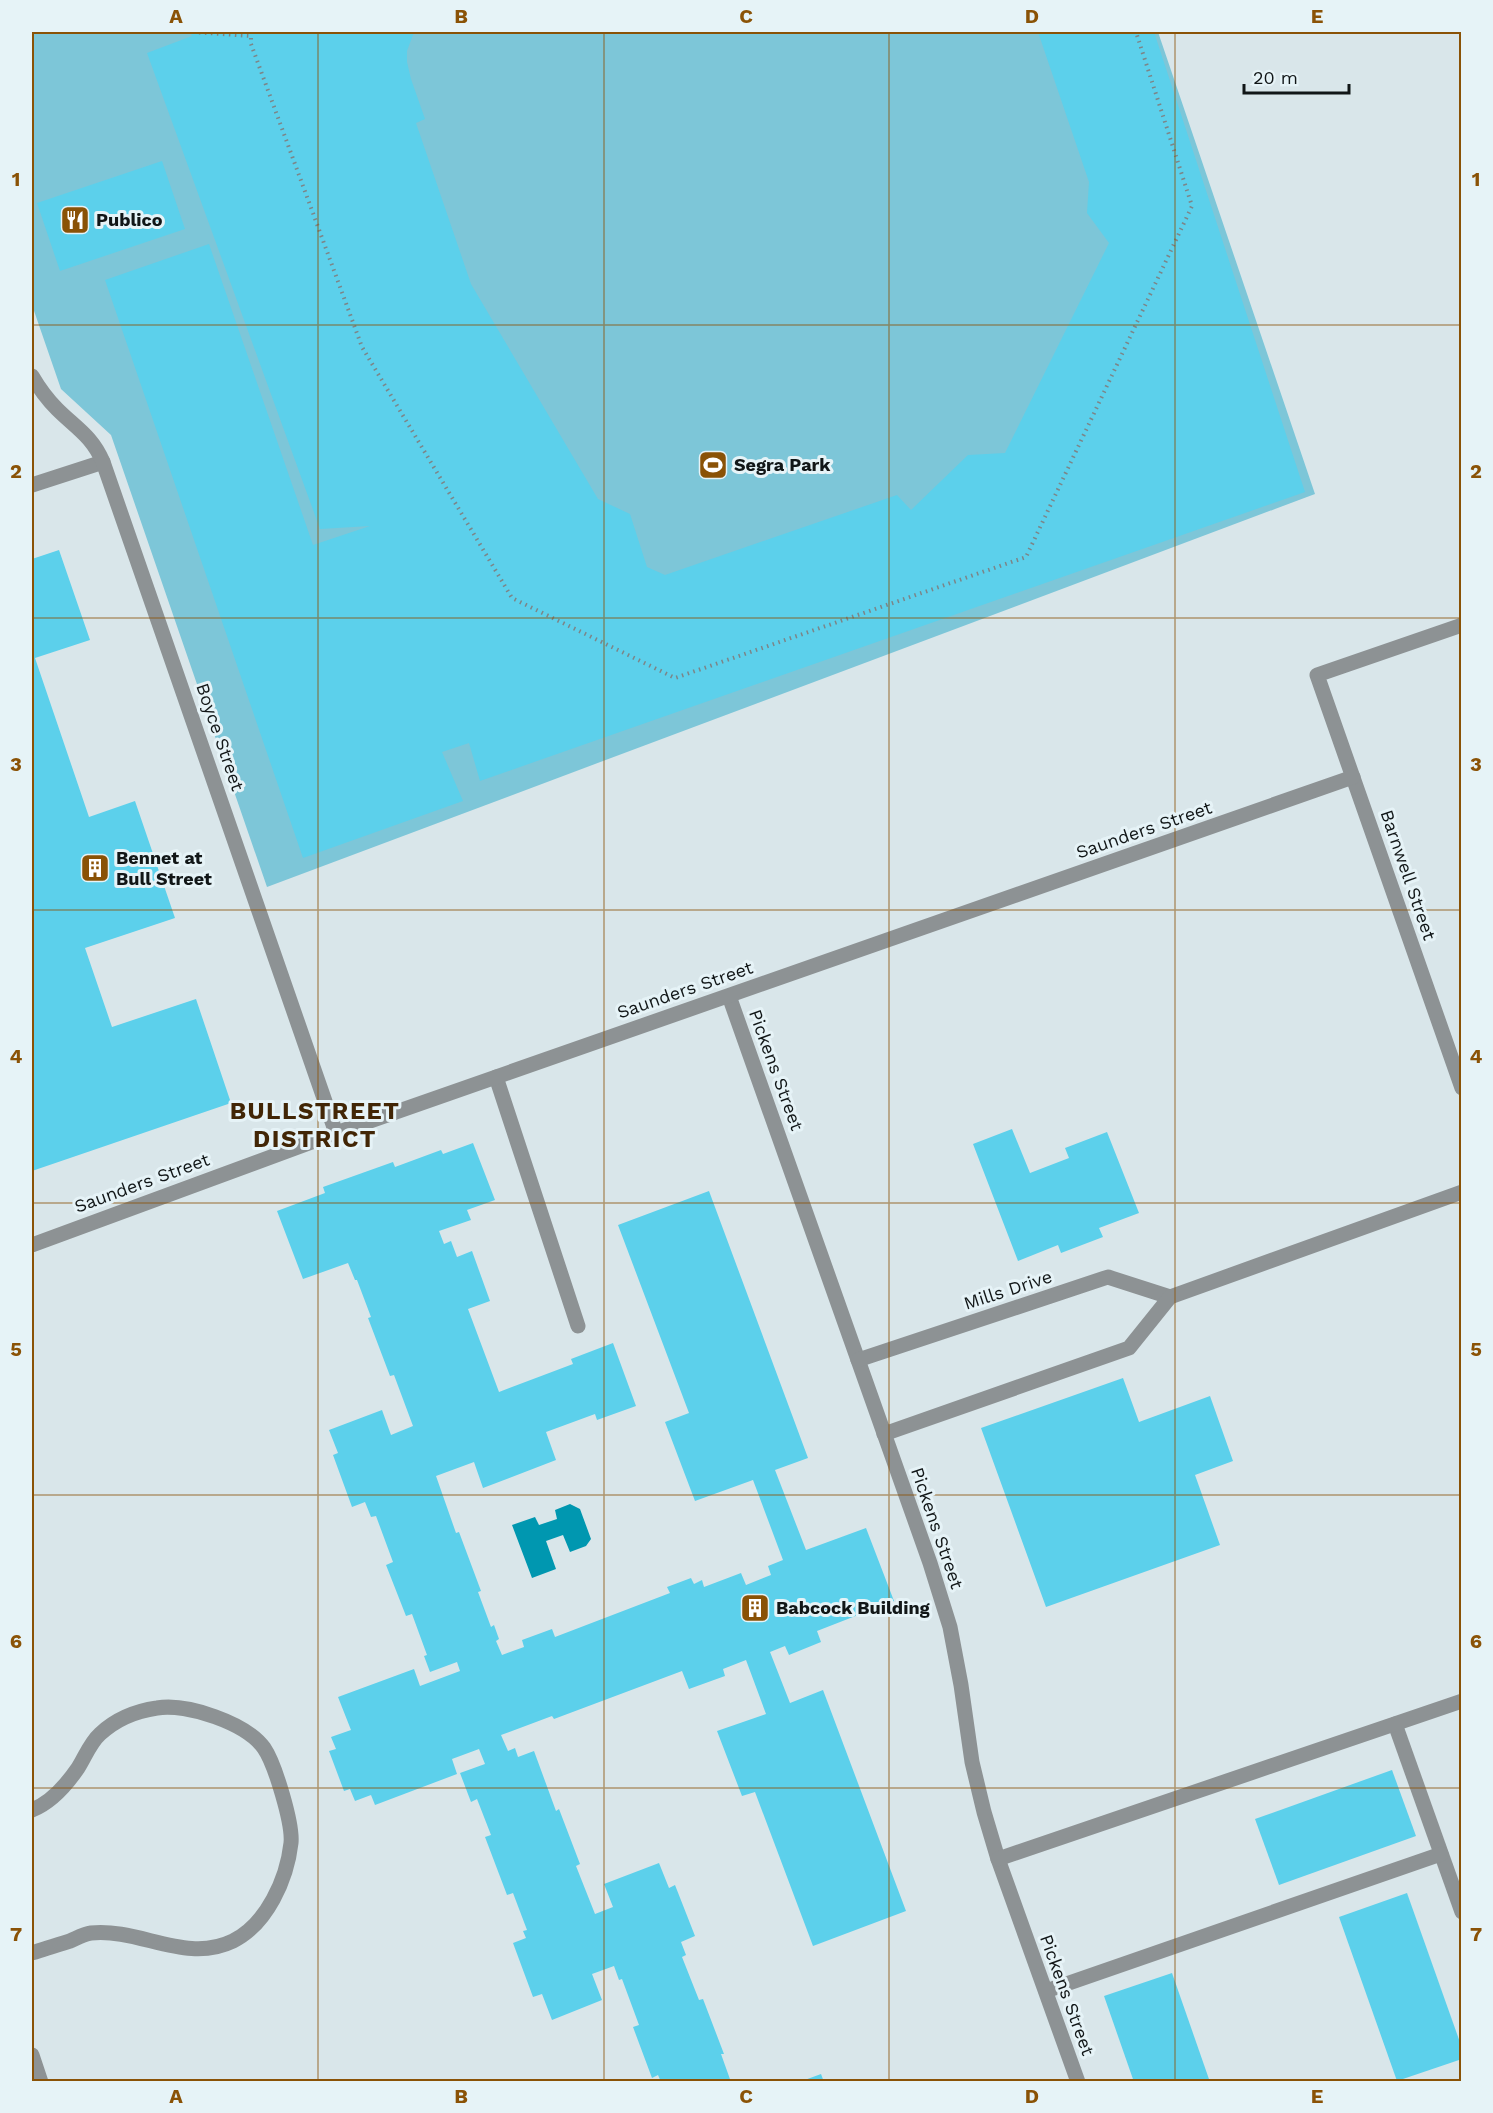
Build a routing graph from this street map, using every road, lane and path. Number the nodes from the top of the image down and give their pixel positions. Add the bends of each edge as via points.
1 (193, 32) edge
2 (1136, 32) edge
3 (251, 34) edge
4 (32, 376) edge
5 (103, 462) junction
6 (32, 485) edge
7 (1461, 625) edge
8 (1353, 777) junction
9 (729, 996) junction
10 (496, 1077) junction
11 (1461, 1088) edge
12 (336, 1133) junction
13 (1461, 1192) edge
14 (32, 1245) edge
15 (1170, 1298) junction
16 (578, 1326) dead end
17 (858, 1360) junction
18 (884, 1434) junction
19 (1461, 1701) edge
20 (1395, 1724) junction
21 (32, 1810) edge
22 (1441, 1854) junction
23 (998, 1859) junction
24 (1461, 1912) edge
25 (32, 1953) edge
26 (1046, 1992) junction
27 (32, 2055) edge
28 (41, 2082) edge
29 (1078, 2082) edge

1 - 3 path
2 - 3 path via 1192,206 1026,556 675,678 512,598 362,348 251,44
4 - 5 street, Boyce Street via 49,401 90,438
5 - 6 street
5 - 12 street, Boyce Street
7 - 8 street, Barnwell Street via 1317,675
8 - 9 street, Saunders Street
8 - 11 street, Barnwell Street
9 - 10 street, Saunders Street
9 - 17 street, Pickens Street
10 - 12 street, Saunders Street
10 - 16 street
12 - 14 street, Saunders Street
13 - 15 street
15 - 17 street, Mills Drive via 1108,1277
15 - 18 street via 1129,1348
17 - 18 street, Pickens Street
18 - 23 street, Pickens Street via 950,1627 972,1762
19 - 20 street
20 - 22 street
20 - 23 street
21 - 25 street via 57,1793 99,1734 128,1715 159,1707 181,1709 206,1714 255,1738 278,1779 292,1840 276,1894 254,1926 233,1941 200,1950 90,1933
22 - 24 street
22 - 26 street
23 - 26 street, Pickens Street
26 - 29 street, Pickens Street
27 - 28 street

